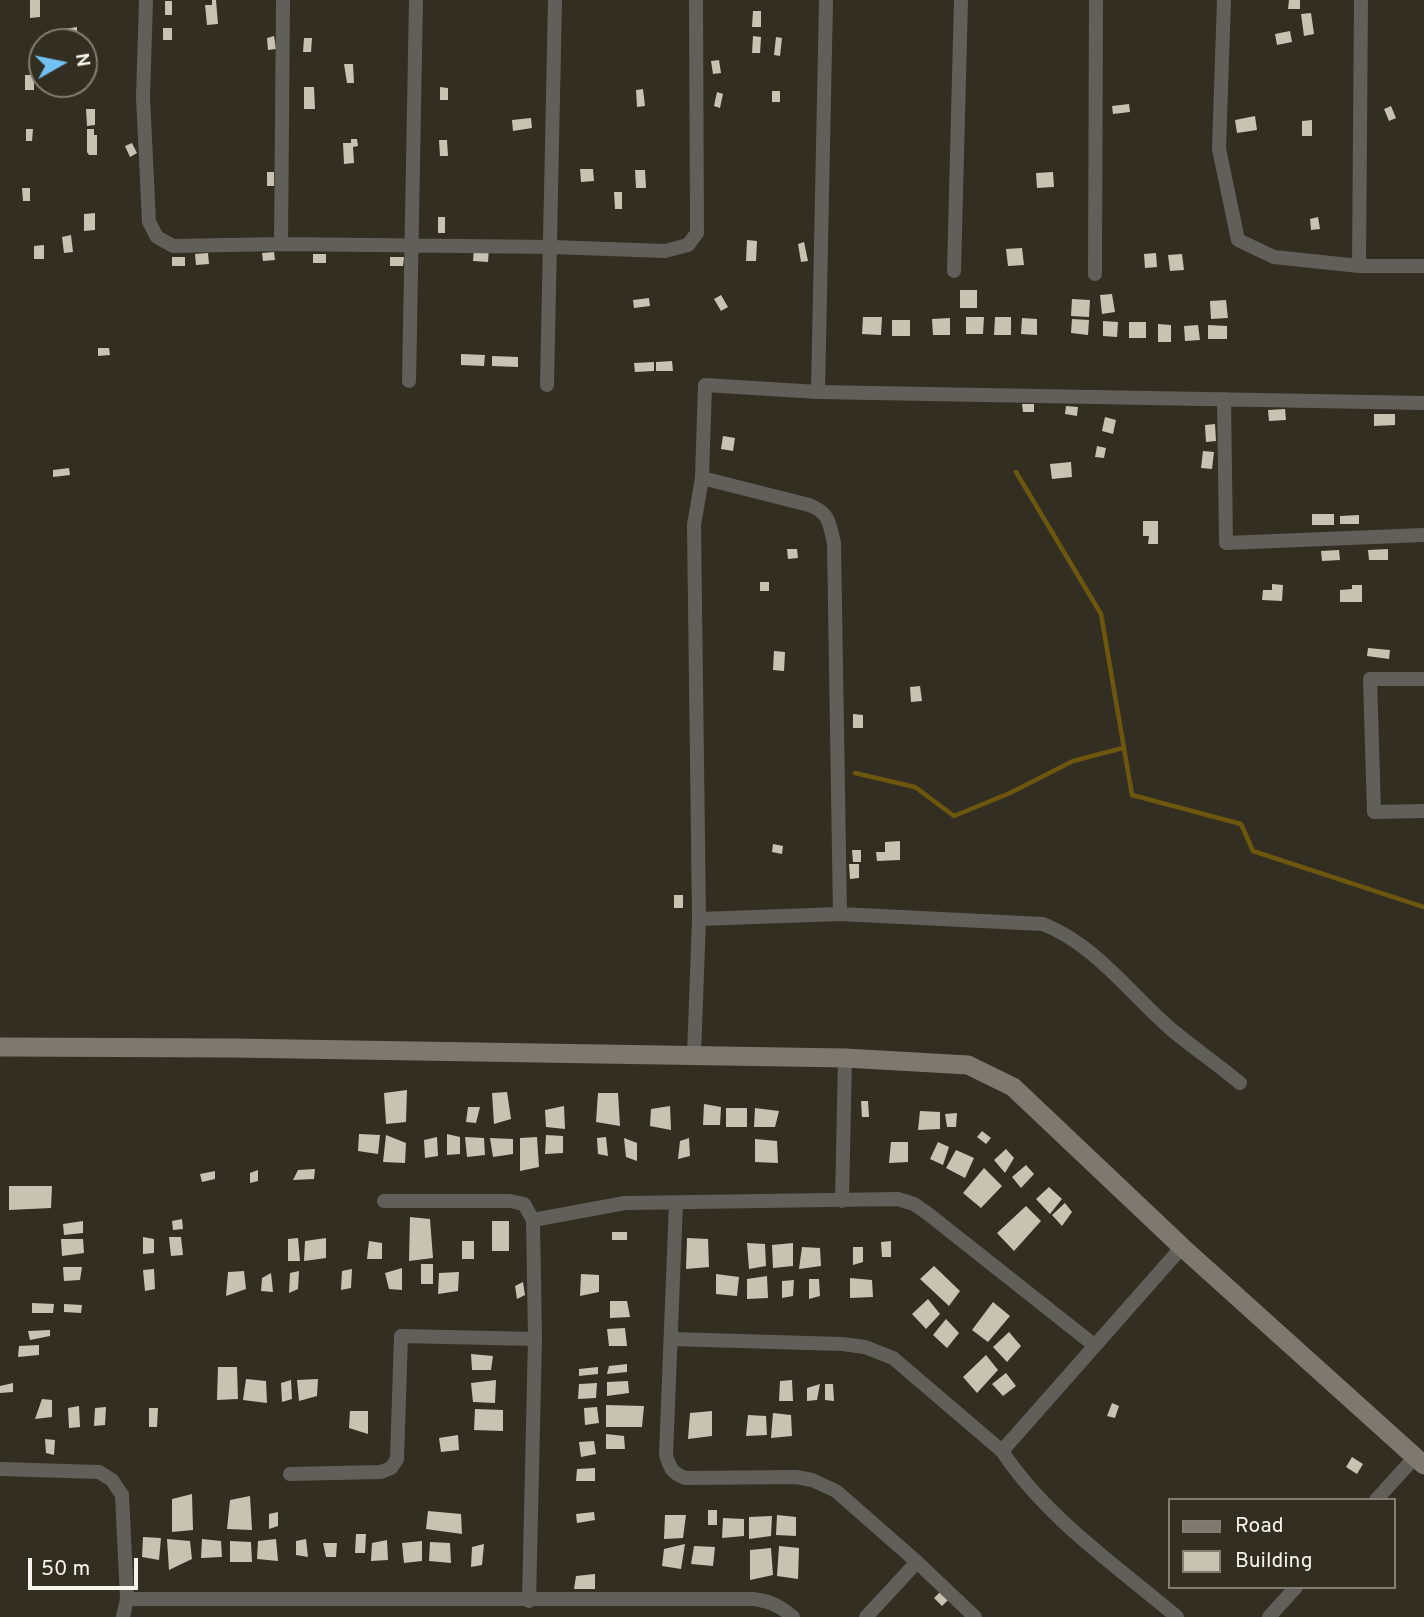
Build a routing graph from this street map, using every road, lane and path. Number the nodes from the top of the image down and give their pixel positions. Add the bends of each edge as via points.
1 (146, 0) edge
2 (283, 0) edge
3 (416, 0) edge
4 (555, 0) edge
5 (696, 0) edge
6 (826, 0) edge
7 (961, 0) edge
8 (1096, 0) edge
9 (1224, 0) edge
10 (1361, 0) edge
11 (281, 244) junction
12 (412, 246) junction
13 (552, 247) junction
14 (1359, 266) junction
15 (1424, 266) edge
16 (954, 271) dead end
17 (1095, 274) dead end
18 (409, 382) dead end
19 (547, 385) dead end
20 (817, 392) junction
21 (1224, 399) junction
22 (1424, 403) edge
23 (702, 478) junction
24 (1424, 535) edge
25 (1424, 679) edge
26 (1424, 811) edge
27 (840, 914) junction
28 (699, 919) junction
29 (0, 1047) edge
30 (694, 1055) junction
31 (845, 1058) junction
32 (1240, 1083) dead end
33 (384, 1201) dead end
34 (842, 1201) junction
35 (676, 1203) junction
36 (533, 1220) junction
37 (1182, 1247) junction
38 (535, 1339) junction
39 (672, 1339) junction
40 (1094, 1345) junction
41 (1002, 1451) junction
42 (1420, 1461) edge
43 (0, 1469) edge
44 (290, 1475) dead end
45 (1378, 1498) edge
46 (917, 1562) junction
47 (1294, 1589) edge
48 (127, 1599) junction
49 (529, 1601) junction
50 (123, 1617) edge
51 (793, 1617) edge
52 (866, 1617) edge
53 (975, 1617) edge
54 (1177, 1617) edge
55 (1269, 1617) edge

1 - 11 street via 143,97 149,222 157,237 173,246
2 - 11 street
3 - 12 street
4 - 13 street
5 - 13 street via 694,240 665,251
6 - 20 street
7 - 16 street
8 - 17 street
9 - 14 street via 1219,149 1238,240 1274,257
10 - 14 street
11 - 12 street
12 - 13 street
12 - 18 street
13 - 19 street
14 - 15 street
20 - 21 street
20 - 23 street via 705,385
21 - 22 street
21 - 24 street via 1226,543
23 - 27 street via 809,505 828,519 834,543
23 - 28 street via 694,525
25 - 26 street via 1370,679 1374,812
27 - 28 street
27 - 32 street via 1023,921 1063,932 1108,967 1171,1029
28 - 30 street
29 - 30 street
30 - 31 street
31 - 34 street
31 - 37 street via 968,1065 1013,1087
33 - 36 street via 510,1201 524,1204
34 - 35 street
34 - 40 street via 898,1199 915,1205
35 - 36 street via 625,1203
35 - 39 street
36 - 38 street
37 - 40 street
37 - 42 street
38 - 44 street via 401,1336 397,1460 391,1468
38 - 49 street
39 - 41 street via 865,1348 892,1358
39 - 46 street via 666,1455 675,1474 685,1478 812,1480 836,1491
40 - 41 street
41 - 54 street via 1017,1475 1050,1510
42 - 45 street
43 - 48 street via 99,1472 112,1480 122,1495
46 - 52 street
46 - 53 street
47 - 55 street
48 - 49 street
48 - 50 street
49 - 51 street via 753,1599 780,1606

